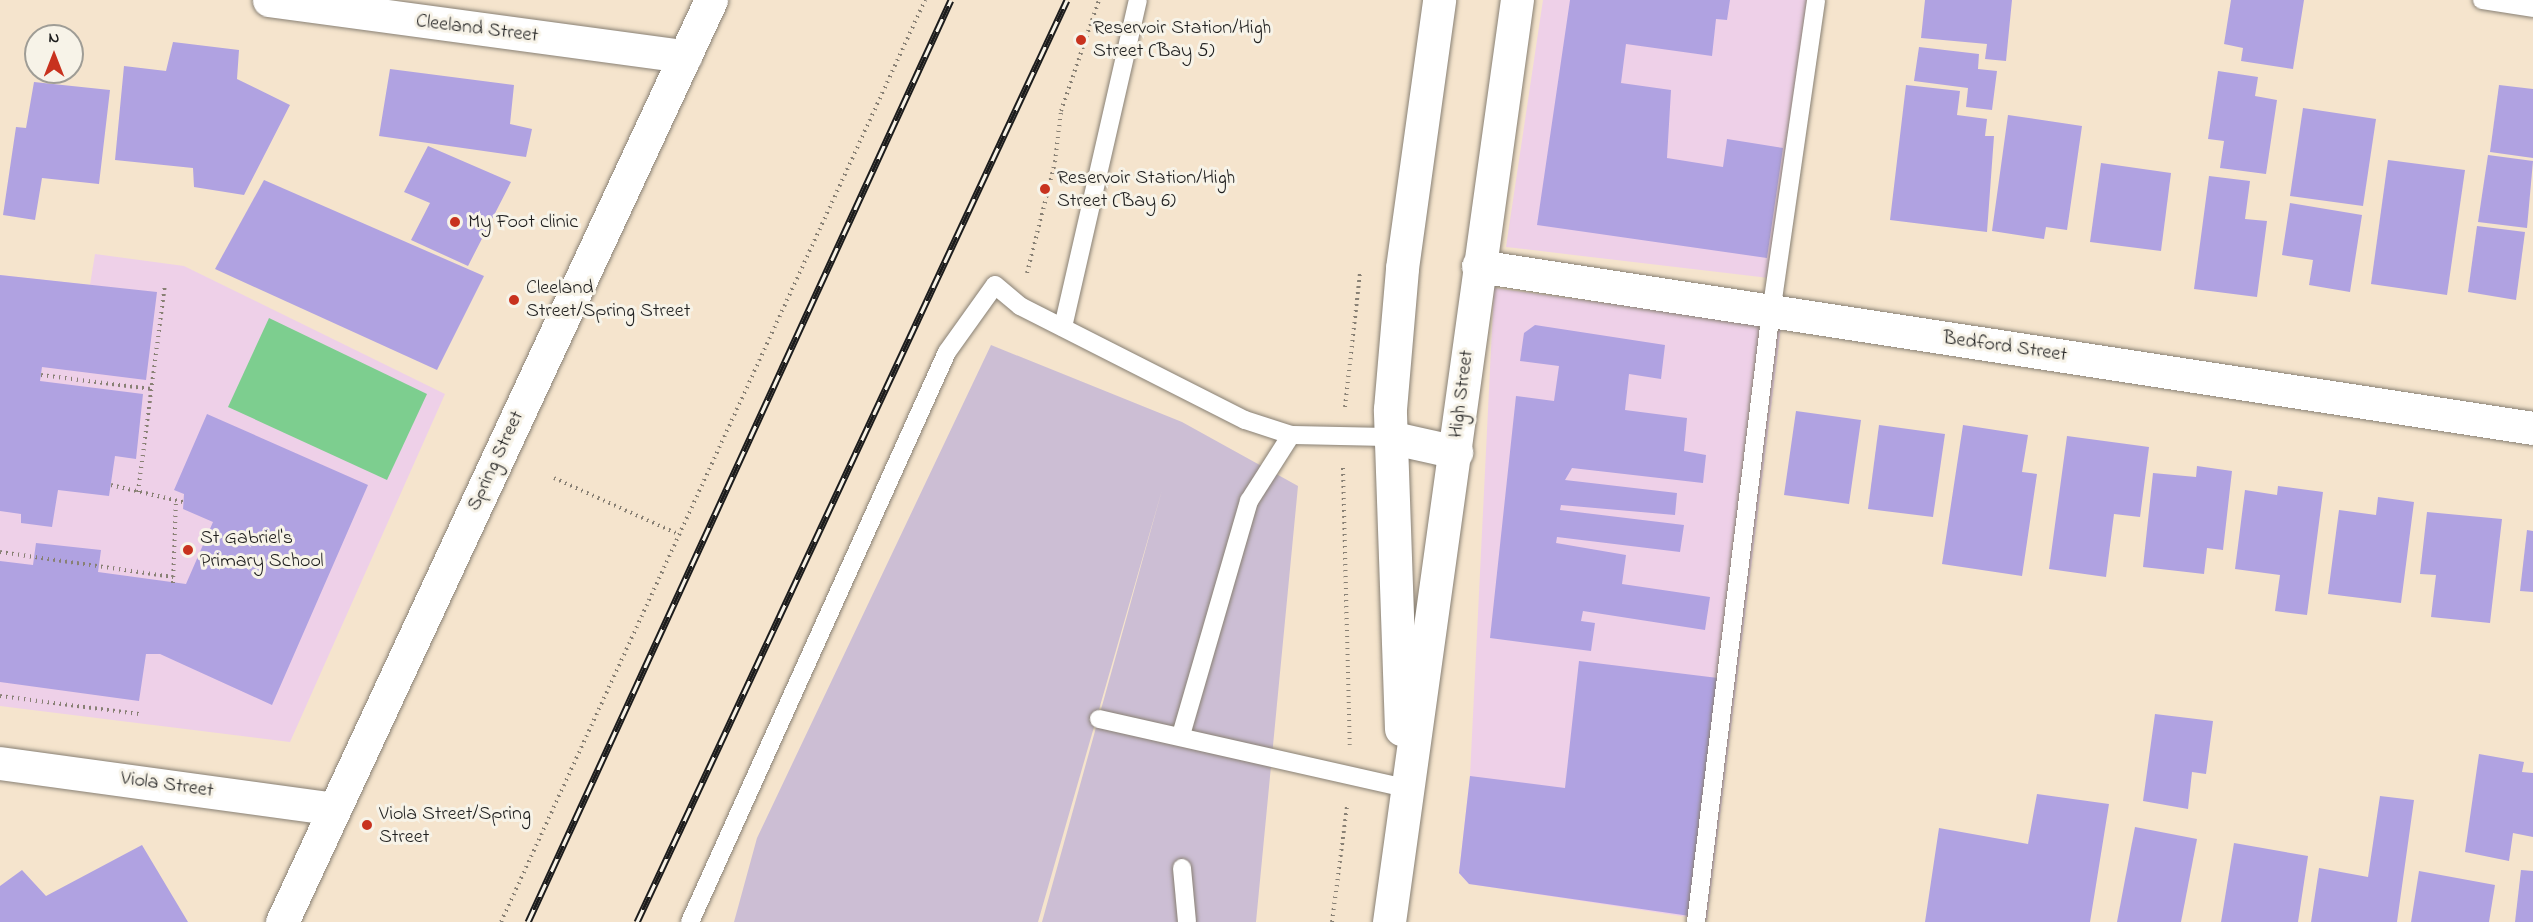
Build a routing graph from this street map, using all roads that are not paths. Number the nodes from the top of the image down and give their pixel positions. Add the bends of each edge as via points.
1 (269, 0) edge
2 (711, 0) edge
3 (1138, 0) edge
4 (1439, 0) edge
5 (1517, 0) edge
6 (1816, 0) edge
7 (2482, 0) edge
8 (2533, 8) edge
9 (685, 57) junction
10 (1478, 266) junction
11 (1771, 312) junction
12 (1063, 327) junction
13 (2533, 429) edge
14 (1291, 435) junction
15 (1389, 437) junction
16 (1456, 452) junction
17 (1099, 718) dead end
18 (1181, 735) junction
19 (0, 763) edge
20 (1404, 788) junction
21 (334, 809) junction
22 (1182, 868) dead end
23 (1394, 921) edge
24 (282, 922) edge
25 (690, 922) edge
26 (1187, 922) edge
27 (1696, 922) edge

1 - 9 main road, Cleeland Street
2 - 9 main road, Spring Street
3 - 12 lane
4 - 15 main road, High Street via 1402,268
5 - 10 main road, High Street
6 - 11 lane
7 - 8 lane
9 - 21 main road, Spring Street
10 - 11 main road, Bedford Street
10 - 16 main road, High Street
11 - 13 main road, Bedford Street
11 - 27 lane
12 - 14 lane via 1245,420
12 - 25 lane via 1020,306 995,285 947,352
14 - 15 lane
14 - 18 lane via 1245,512
15 - 16 main road
15 - 20 main road, High Street
16 - 20 main road, High Street via 1440,579
17 - 18 lane
18 - 20 lane
19 - 21 main road, Viola Street
20 - 23 main road, High Street
21 - 24 main road, Spring Street
22 - 26 lane

